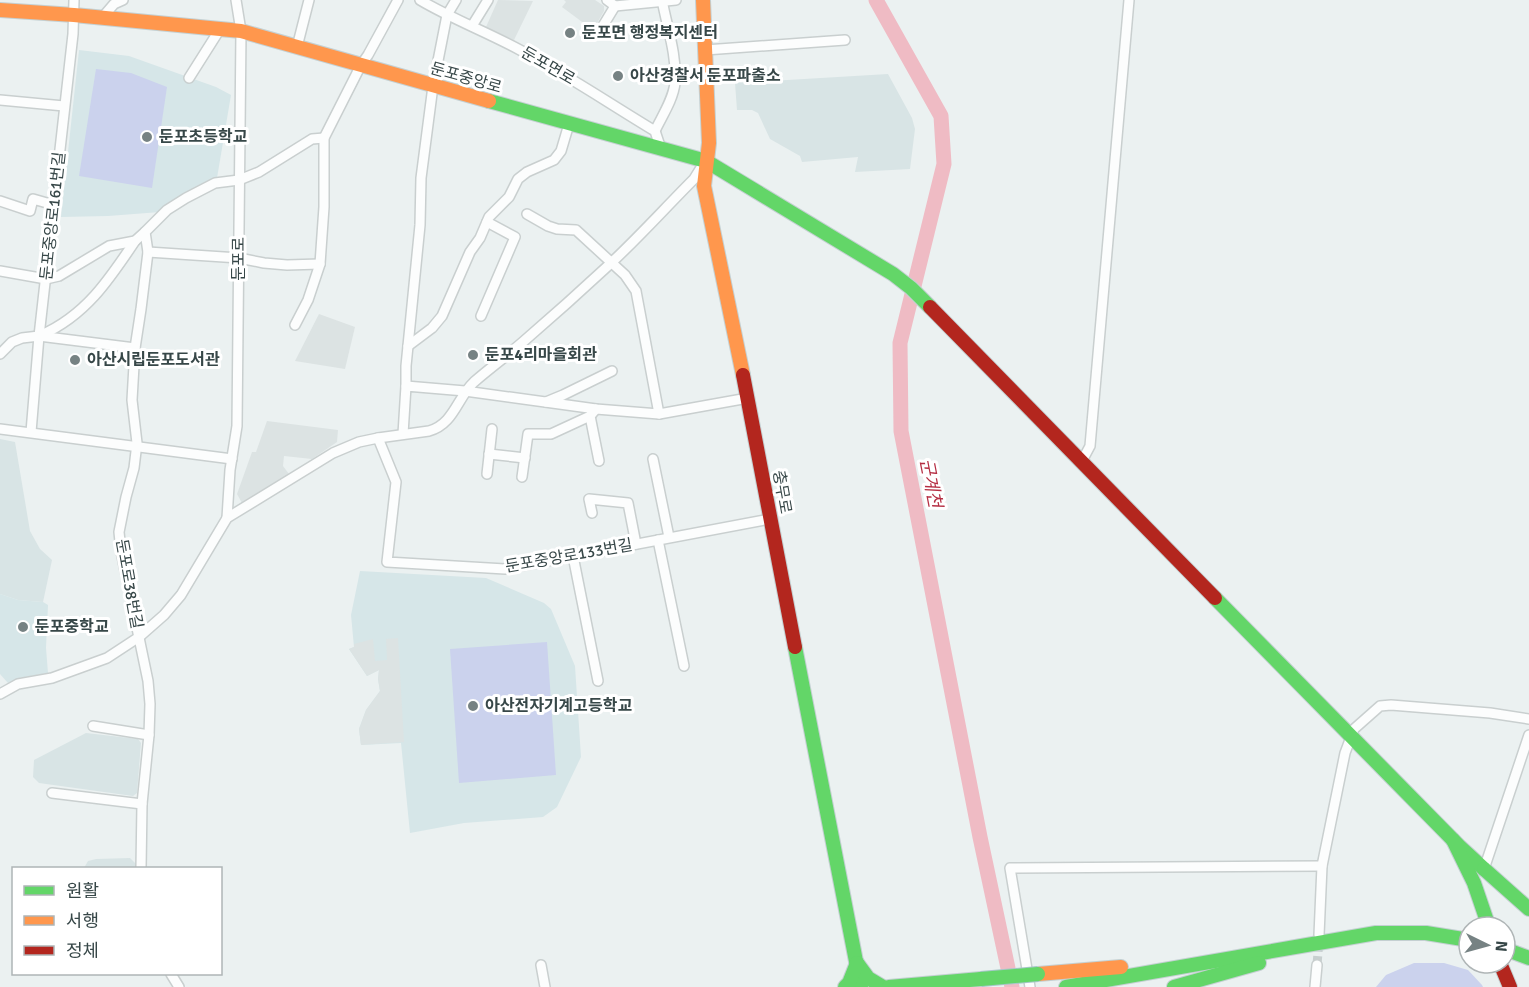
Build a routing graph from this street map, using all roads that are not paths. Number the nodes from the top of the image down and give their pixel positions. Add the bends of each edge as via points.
1 (74, 0) edge
2 (123, 0) edge
3 (236, 0) edge
4 (309, 0) edge
5 (398, 0) edge
6 (420, 0) edge
7 (456, 0) edge
8 (488, 0) edge
9 (676, 0) edge
10 (703, 0) edge
11 (1129, 0) edge
12 (662, 1) edge
13 (611, 3) edge
14 (0, 10) edge
15 (74, 15) junction
16 (447, 15) junction
17 (102, 18) junction
18 (472, 26) junction
19 (220, 29) junction
20 (241, 31) junction
21 (598, 34) dead end
22 (845, 40) dead end
23 (297, 47) junction
24 (705, 50) junction
25 (361, 65) junction
26 (189, 78) dead end
27 (433, 86) junction
28 (0, 100) edge
29 (64, 106) junction
30 (569, 124) junction
31 (656, 131) junction
32 (324, 138) junction
33 (662, 149) junction
34 (706, 161) junction
35 (239, 180) junction
36 (0, 201) edge
37 (54, 205) junction
38 (527, 214) dead end
39 (487, 222) junction
40 (145, 232) junction
41 (135, 241) junction
42 (148, 252) junction
43 (238, 258) junction
44 (611, 263) junction
45 (320, 264) junction
46 (0, 271) edge
47 (46, 279) junction
48 (481, 316) dead end
49 (295, 325) dead end
50 (39, 336) junction
51 (408, 346) junction
52 (135, 348) junction
53 (0, 354) edge
54 (612, 371) dead end
55 (406, 386) junction
56 (465, 391) junction
57 (748, 399) junction
58 (545, 402) junction
59 (593, 412) junction
60 (659, 414) junction
61 (0, 429) edge
62 (492, 429) dead end
63 (31, 432) junction
64 (402, 434) junction
65 (378, 438) junction
66 (136, 446) junction
67 (489, 454) junction
68 (525, 458) junction
69 (232, 459) junction
70 (653, 459) dead end
71 (599, 460) dead end
72 (1082, 461) junction
73 (487, 474) dead end
74 (522, 477) dead end
75 (592, 513) dead end
76 (227, 518) junction
77 (770, 519) junction
78 (669, 537) junction
79 (658, 540) junction
80 (636, 544) junction
81 (573, 556) junction
82 (139, 637) junction
83 (684, 666) dead end
84 (598, 681) dead end
85 (0, 694) edge
86 (1529, 719) edge
87 (93, 726) dead end
88 (149, 735) junction
89 (1529, 735) edge
90 (1351, 737) junction
91 (52, 793) dead end
92 (142, 804) junction
93 (1453, 840) junction
94 (1322, 866) junction
95 (141, 867) edge
96 (1484, 868) junction
97 (1501, 883) junction
98 (1476, 890) junction
99 (1529, 909) edge
100 (1485, 915) edge
101 (1319, 935) tunnel mouth
102 (1457, 937) edge
103 (1457, 950) edge
104 (1240, 956) junction
105 (857, 963) junction
106 (1261, 963) junction
107 (541, 965) dead end
108 (1317, 965) tunnel mouth
109 (545, 987) edge
110 (845, 987) edge
111 (861, 987) edge
112 (884, 987) edge
113 (889, 987) edge
114 (1030, 987) edge
115 (1066, 987) edge
116 (1123, 987) edge
117 (1174, 987) edge
118 (1315, 987) edge

1 - 15 street, 둔포중앙로161번길
2 - 17 street
3 - 20 street, 둔포로
4 - 23 street
5 - 25 street
6 - 16 street, 둔포면로
7 - 16 street
8 - 18 street
9 - 12 street
10 - 24 main road, 충무로
11 - 72 street via 1090,446
12 - 13 street
12 - 31 street via 675,84
13 - 21 street
14 - 15 main road, 둔포중앙로
15 - 17 main road, 둔포중앙로
15 - 29 street, 둔포중앙로161번길
16 - 18 street, 둔포면로
16 - 27 street
17 - 19 main road, 둔포중앙로
18 - 31 street, 둔포면로 via 538,60
19 - 20 main road, 둔포중앙로
19 - 26 street
20 - 23 main road, 둔포중앙로
20 - 35 street, 둔포로
22 - 24 street
23 - 25 main road, 둔포중앙로
24 - 34 main road, 충무로 via 709,143
25 - 27 main road, 둔포중앙로
25 - 32 street
27 - 30 main road, 둔포중앙로
27 - 51 street via 421,178
28 - 29 street
29 - 37 street, 둔포중앙로161번길
30 - 33 main road, 둔포중앙로
30 - 39 street via 554,160 518,179 509,197
31 - 33 street
32 - 35 street via 312,139
32 - 45 street
33 - 34 main road, 둔포중앙로
34 - 44 street, 둔포로 via 694,179
34 - 57 main road, 충무로 via 704,186
34 - 72 main road, 둔포중앙로 via 893,274 928,304
35 - 40 street via 215,183 186,198
35 - 43 street, 둔포로
36 - 37 street via 30,211 33,199
37 - 47 street, 둔포중앙로161번길
38 - 44 street via 557,229 576,230
39 - 48 street via 514,237
39 - 51 street via 442,316
40 - 41 street
40 - 42 street, 둔포로38번길
41 - 47 street via 109,246
41 - 50 street via 109,280 76,315
42 - 43 street
42 - 52 street, 둔포로38번길
43 - 45 street via 287,265
43 - 69 street, 둔포로 via 237,426
44 - 56 street, 둔포로
44 - 60 street via 636,291
45 - 49 street
46 - 47 street
47 - 50 street, 둔포중앙로161번길
50 - 52 street
50 - 53 street via 12,342
50 - 63 street, 둔포중앙로161번길
51 - 55 street
52 - 66 street, 둔포로38번길 via 132,400
54 - 58 street
55 - 56 street
55 - 64 street
56 - 58 street
56 - 64 street, 둔포로 via 453,414 437,429
57 - 60 street
57 - 77 main road, 충무로
58 - 59 street
59 - 60 street
59 - 68 street via 551,434 528,434
59 - 71 street
61 - 63 street
62 - 67 street
63 - 66 street
64 - 65 street, 둔포로
65 - 76 street, 둔포로 via 333,453
65 - 81 street, 둔포중앙로133번길 via 397,489 387,562 506,568
66 - 69 street
66 - 82 street, 둔포로38번길 via 135,468 119,532
67 - 68 street
67 - 73 street
68 - 74 street
69 - 76 street, 둔포로
70 - 78 street
72 - 90 main road, 둔포중앙로
75 - 80 street via 589,499 627,503
76 - 82 street, 둔포로 via 181,595
77 - 78 street, 둔포중앙로133번길
77 - 105 main road, 충무로
78 - 79 street, 둔포중앙로133번길
79 - 80 street, 둔포중앙로133번길
79 - 83 street
80 - 81 street, 둔포중앙로133번길
81 - 84 street
82 - 85 street, 둔포로 via 99,661 52,678 18,684
82 - 88 street, 둔포로38번길 via 148,681
86 - 90 street via 1380,706 1354,729
87 - 88 street
88 - 92 street, 둔포로38번길
89 - 96 street
90 - 93 main road, 둔포중앙로
90 - 94 street
91 - 92 street
92 - 95 street, 둔포로38번길
93 - 96 main road, 둔포중앙로
93 - 98 main road
94 - 101 street
94 - 114 street via 1010,868
96 - 97 main road, 둔포중앙로
97 - 98 main road via 1490,880
97 - 99 main road, 둔포중앙로
98 - 100 main road
102 - 104 main road via 1376,933
103 - 106 main road via 1414,944 1361,945
104 - 113 main road, bridge
104 - 115 main road
105 - 110 main road
105 - 111 main road, 충무로
105 - 112 main road via 874,984
106 - 116 main road
106 - 117 main road
107 - 109 street
108 - 118 street

